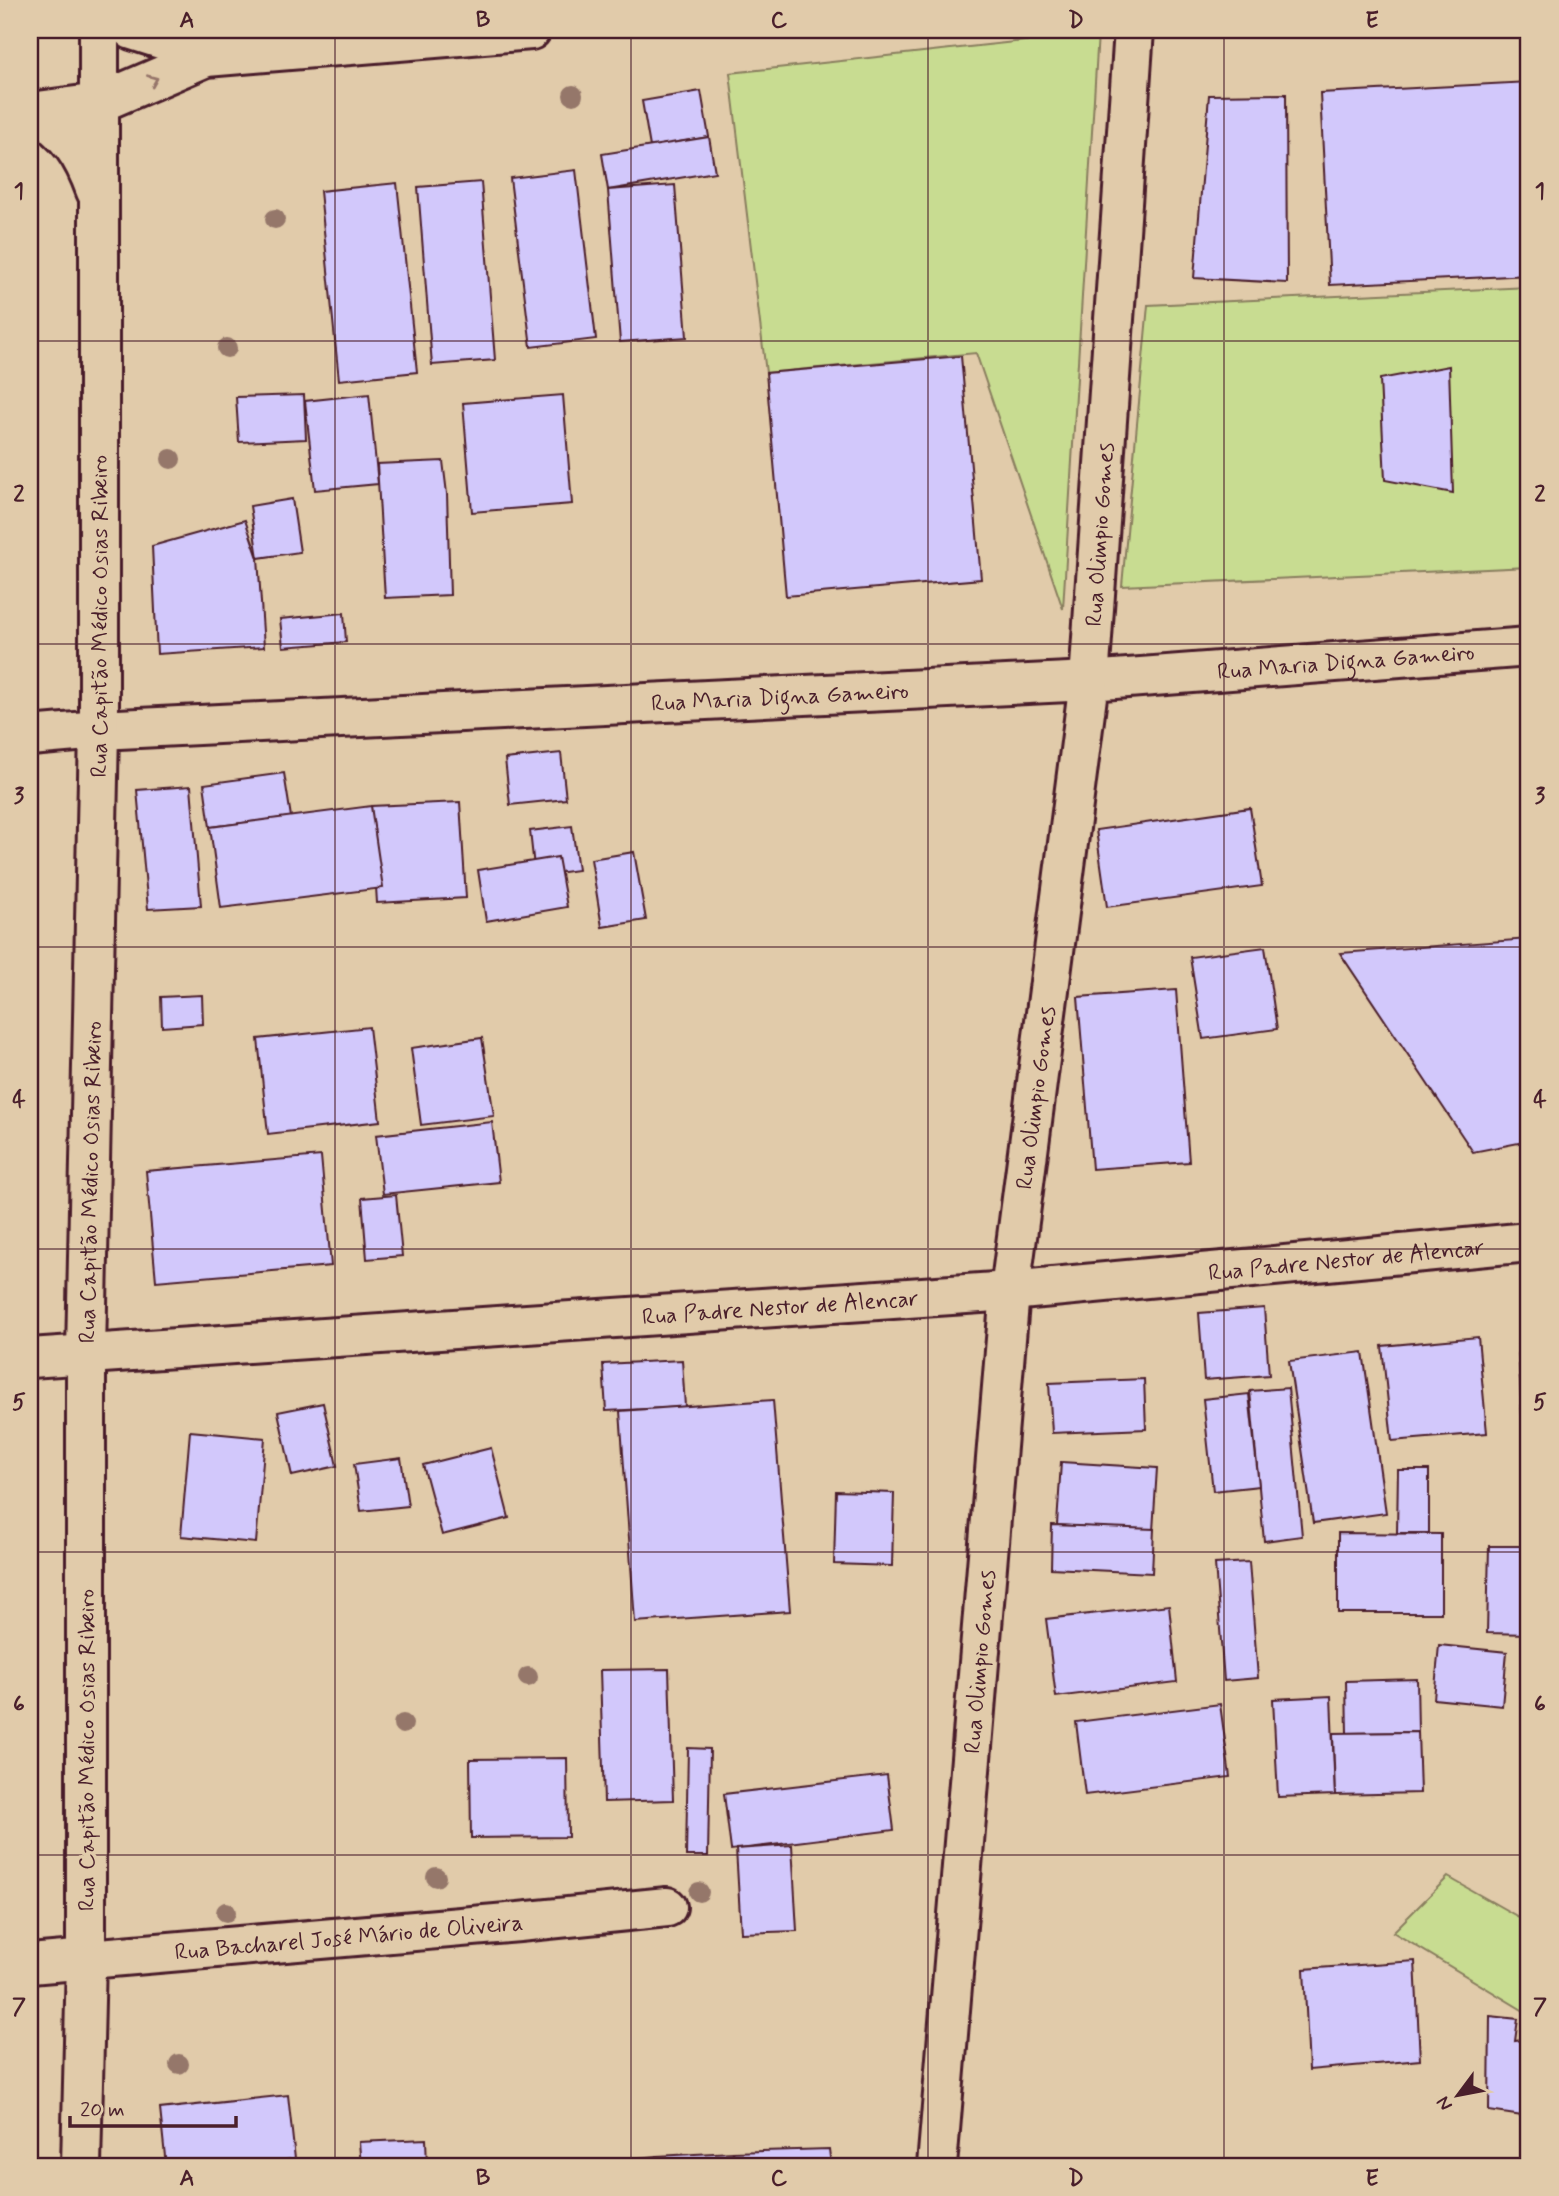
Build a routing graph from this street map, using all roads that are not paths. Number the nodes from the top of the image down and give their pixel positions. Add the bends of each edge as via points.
1 (99, 30) edge
2 (132, 30) edge
3 (531, 30) edge
4 (1133, 30) edge
5 (206, 57) junction
6 (99, 103) junction
7 (32, 111) edge
8 (99, 200) junction
9 (1529, 647) edge
10 (1089, 681) junction
11 (99, 730) junction
12 (30, 736) edge
13 (1529, 1242) edge
14 (1010, 1291) junction
15 (86, 1353) junction
16 (30, 1358) edge
17 (667, 1907) dead end
18 (86, 1959) junction
19 (30, 1964) edge
20 (80, 2166) edge
21 (937, 2166) edge

1 - 6 street, Rua Capitão Médico Osias Ribeiro
2 - 5 street
3 - 5 street
4 - 10 street, Rua Olimpio Gomes
6 -> 5 street
6 - 7 street
6 - 8 street, Rua Capitão Médico Osias Ribeiro
7 - 8 street, Rua Capitão Médico Osias Ribeiro via 71,141
8 - 11 street, Rua Capitão Médico Osias Ribeiro
9 - 10 street, Rua Maria Digna Gameiro
10 - 11 street, Rua Maria Digna Gameiro
10 - 14 street, Rua Olimpio Gomes
11 - 12 street, Rua Maria Digna Gameiro
11 - 15 street, Rua Capitão Médico Osias Ribeiro
13 - 14 street, Rua Padre Nestor de Alencar
14 - 15 street, Rua Padre Nestor de Alencar
14 - 21 street, Rua Olimpio Gomes
15 - 16 street, Rua Padre Nestor de Alencar
15 - 18 street, Rua Capitão Médico Osias Ribeiro
17 - 18 street, Rua Bacharel José Mário de Oliveira
18 - 19 street, Rua Bacharel José Mário de Oliveira
18 - 20 street, Rua Capitão Médico Osias Ribeiro

